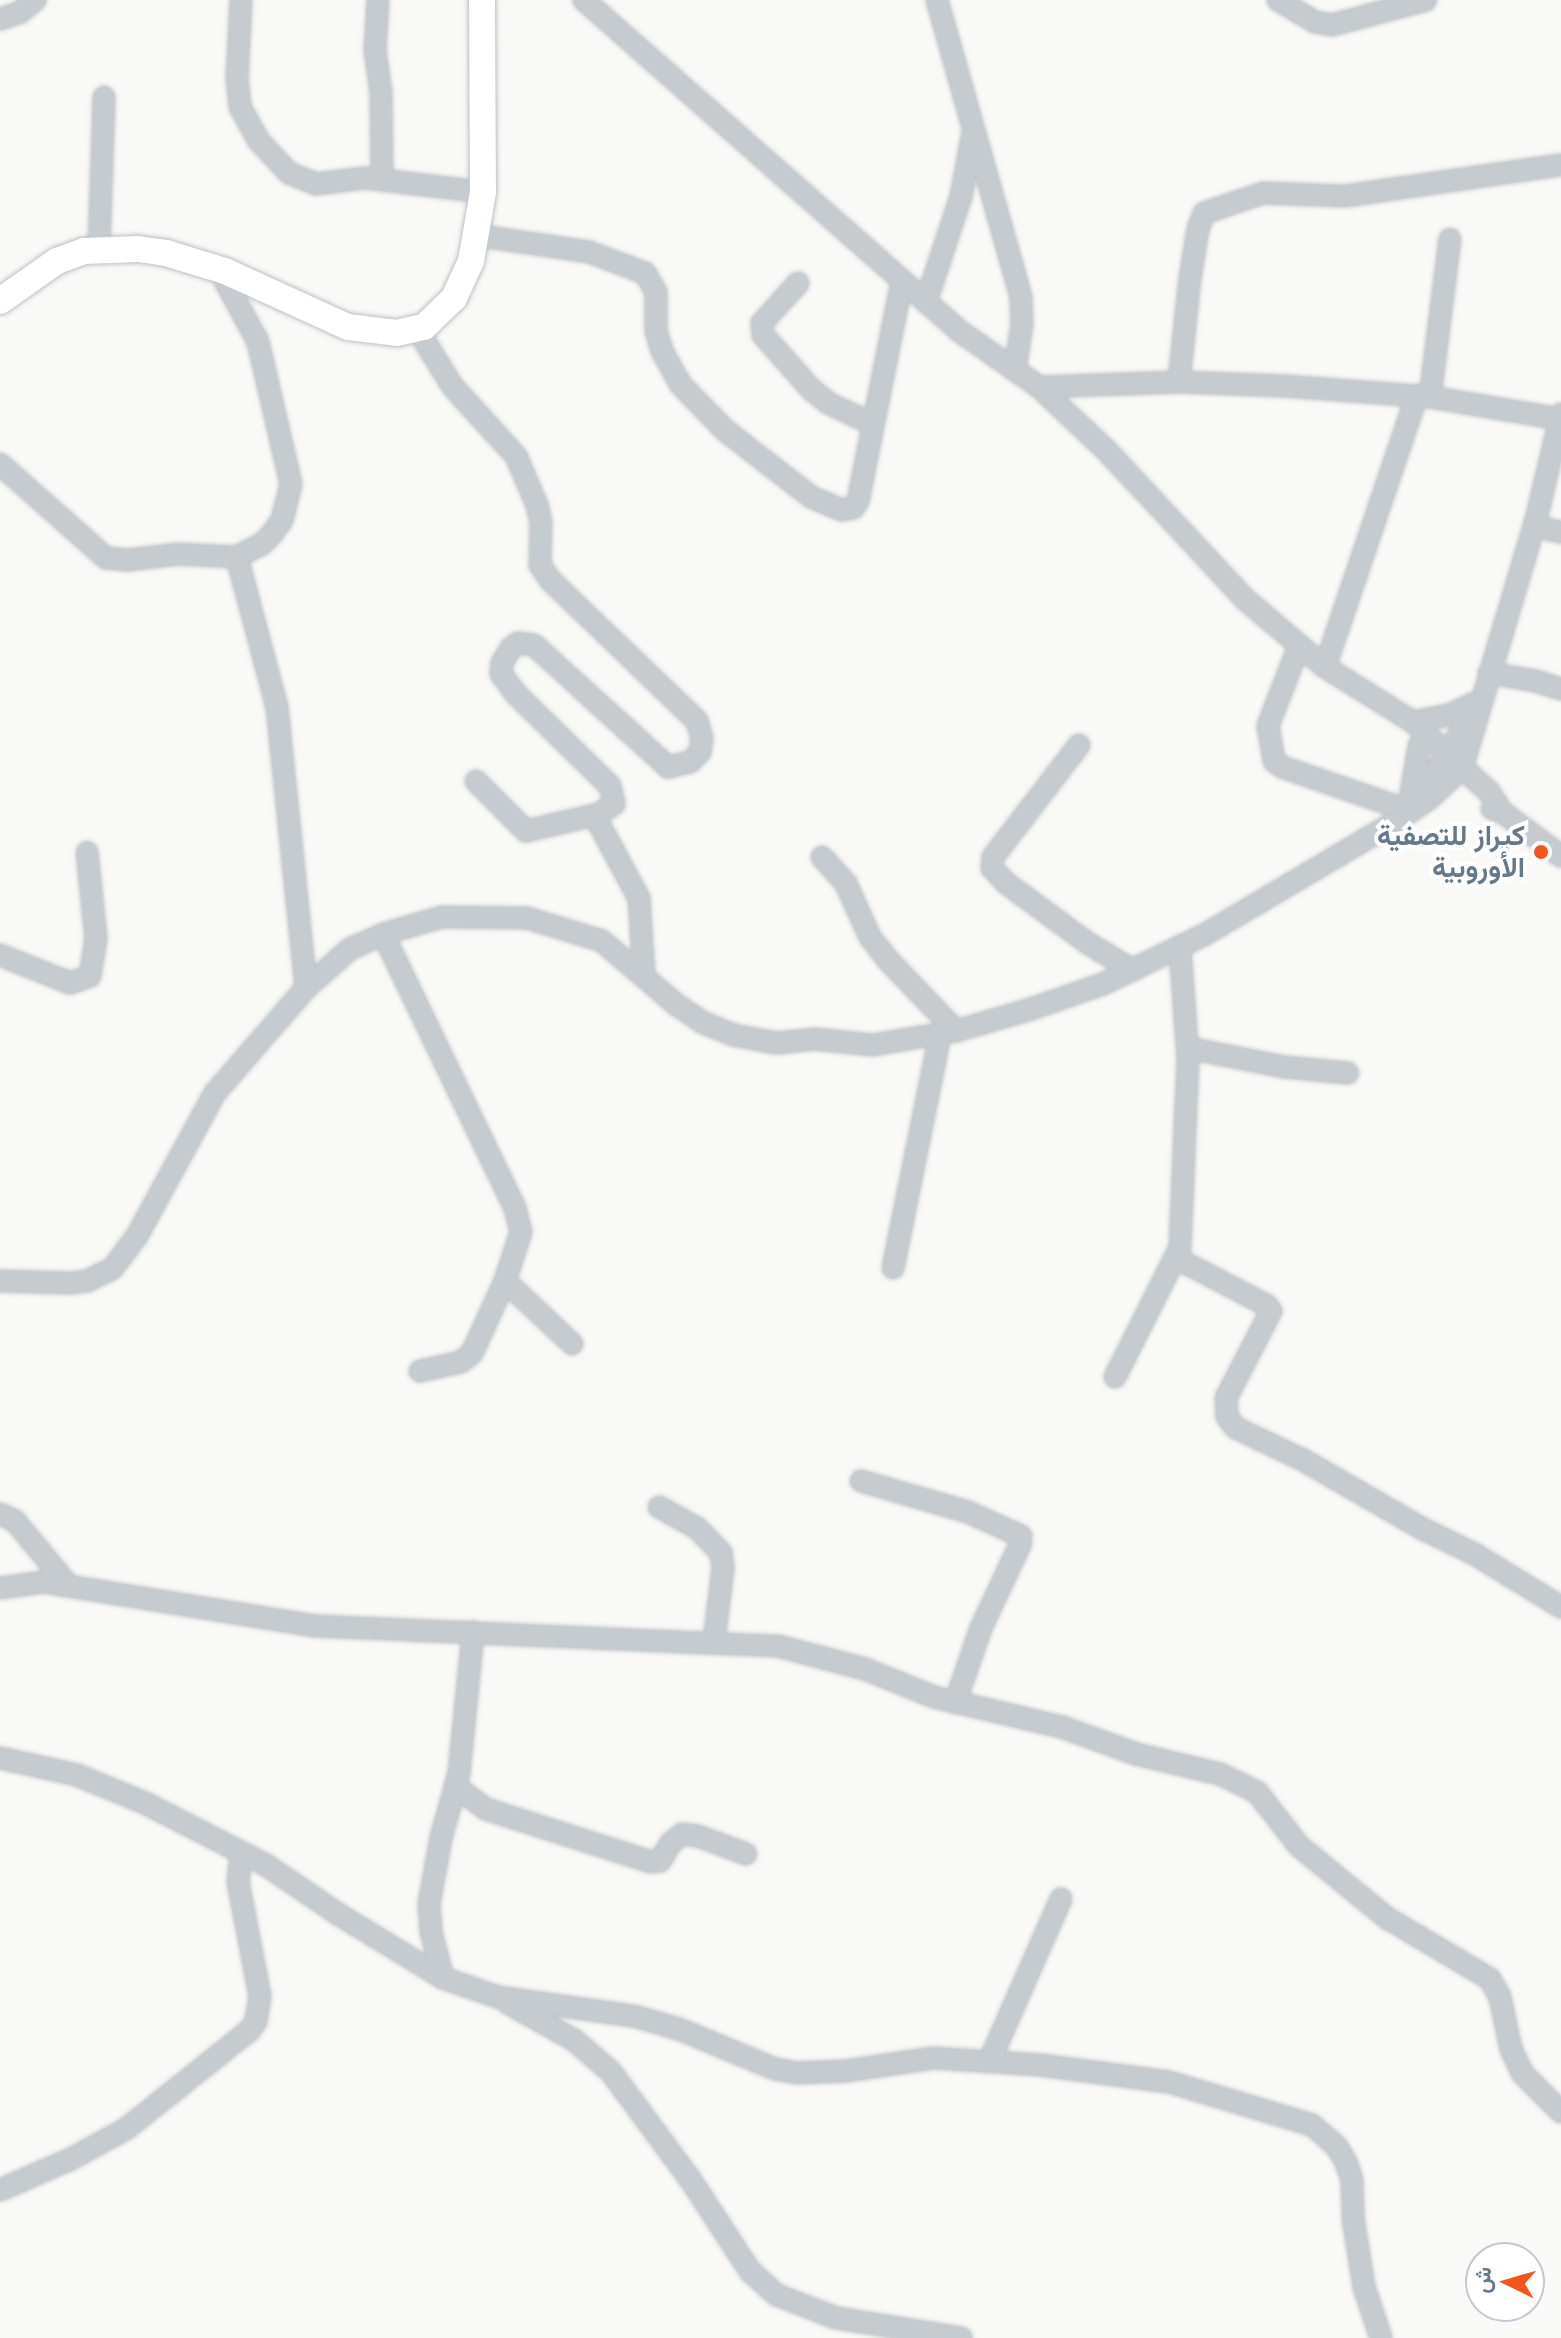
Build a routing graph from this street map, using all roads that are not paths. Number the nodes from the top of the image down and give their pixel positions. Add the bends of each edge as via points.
1 (35, 0) edge
2 (241, 0) edge
3 (378, 0) edge
4 (463, 0) edge
5 (482, 0) edge
6 (584, 0) edge
7 (937, 0) edge
8 (1278, 0) edge
9 (1426, 0) edge
10 (0, 19) edge
11 (104, 97) dead end
12 (973, 131) junction
13 (1561, 165) edge
14 (382, 180) junction
15 (476, 207) junction
16 (1450, 239) dead end
17 (99, 249) junction
18 (230, 277) junction
19 (902, 281) junction
20 (798, 283) dead end
21 (7, 290) edge
22 (926, 302) junction
23 (0, 322) edge
24 (417, 329) junction
25 (1015, 370) junction
26 (1179, 382) junction
27 (1039, 387) junction
28 (1424, 396) junction
29 (1561, 416) edge
30 (872, 424) junction
31 (0, 464) edge
32 (1534, 526) junction
33 (1561, 532) edge
34 (237, 557) junction
35 (1299, 646) junction
36 (1325, 667) junction
37 (1489, 673) junction
38 (1561, 689) edge
39 (1479, 699) junction
40 (1387, 709) junction
41 (1413, 722) junction
42 (1079, 745) dead end
43 (1419, 746) junction
44 (1451, 766) junction
45 (476, 781) dead end
46 (1403, 811) junction
47 (599, 814) junction
48 (87, 852) dead end
49 (1561, 856) edge
50 (822, 857) dead end
51 (383, 934) junction
52 (1180, 948) junction
53 (0, 955) edge
54 (1133, 970) junction
55 (644, 976) junction
56 (306, 988) junction
57 (948, 1032) junction
58 (1188, 1048) junction
59 (1348, 1073) dead end
60 (1176, 1258) junction
61 (893, 1268) dead end
62 (0, 1281) edge
63 (505, 1281) junction
64 (572, 1344) dead end
65 (420, 1371) dead end
66 (1115, 1377) dead end
67 (861, 1481) dead end
68 (659, 1507) dead end
69 (0, 1514) edge
70 (68, 1585) junction
71 (0, 1588) edge
72 (1561, 1607) edge
73 (473, 1632) junction
74 (714, 1641) junction
75 (955, 1703) junction
76 (0, 1758) edge
77 (455, 1786) junction
78 (241, 1852) junction
79 (746, 1854) dead end
80 (1061, 1899) dead end
81 (443, 1978) junction
82 (498, 1997) junction
83 (990, 2060) junction
84 (1561, 2112) edge
85 (0, 2190) edge
86 (961, 2338) edge
87 (1381, 2338) edge

1 - 10 street
2 - 14 street via 238,96 248,127 289,173 305,182
3 - 14 street via 375,50
4 - 15 main road
5 - 15 main road
6 - 19 street
7 - 12 street
8 - 9 street via 1315,22 1332,25
11 - 17 street
12 - 22 street via 961,197
12 - 25 street via 1021,297
13 - 26 street via 1345,196 1263,193 1204,213 1190,278
14 - 15 street
15 - 24 main road via 471,261 454,298
15 - 30 street via 645,273 656,292 662,351 680,384 726,431 831,508 853,508 858,501
16 - 28 street
17 - 18 main road via 166,253
17 - 21 main road via 57,261
18 - 23 main road via 163,266 101,264 34,293
18 - 24 main road via 348,327 376,334
18 - 34 street via 258,342 291,484 273,533
19 - 22 street
19 - 30 street
20 - 30 street via 762,323 763,335 811,389
22 - 25 street
24 - 47 street via 453,387 516,456 537,505 540,565 550,580 697,721 700,752 690,762 668,767 534,645 511,648 502,663 506,683 610,786 614,804
25 - 27 street
26 - 27 street
26 - 28 street
27 - 35 street via 1106,450 1246,600
28 - 29 street
28 - 36 street
29 - 32 street
31 - 34 street via 106,558
32 - 33 street
32 - 37 street
34 - 56 street via 277,707
35 - 36 street
35 - 46 street via 1268,726 1274,761
36 - 40 street
37 - 38 street
37 - 39 street
39 - 41 street via 1449,715
39 - 44 street
40 - 41 street
40 - 43 street
41 - 44 street
42 - 54 street via 993,857 992,868 1089,944
43 - 44 street
43 - 46 street
44 - 46 street
44 - 49 street
45 - 47 street via 526,831
46 - 52 street
47 - 55 street via 601,831 639,898
48 - 53 street via 96,939 90,976 70,983
50 - 57 street via 846,884 870,937
51 - 55 street via 442,917 527,918 602,941
51 - 56 street via 350,949
51 - 63 street via 520,1220
52 - 54 street
52 - 58 street
54 - 57 street
55 - 57 street via 704,1023 757,1041 873,1045
56 - 62 street via 215,1093 137,1236 112,1269 70,1283
57 - 61 street
58 - 59 street
58 - 60 street
60 - 66 street
60 - 72 street via 1271,1311 1226,1398 1227,1417 1236,1428 1476,1555
63 - 64 street
63 - 65 street via 466,1359
67 - 75 street via 968,1512 1021,1536
68 - 74 street via 697,1528 721,1553
69 - 70 street via 15,1521
70 - 71 street via 43,1582
70 - 73 street via 315,1626
73 - 74 street
73 - 77 street
74 - 75 street via 813,1653
75 - 84 street via 1062,1727 1136,1754 1220,1774 1257,1792 1299,1846 1376,1908 1490,1979 1522,2073
76 - 78 street via 77,1775
77 - 79 street via 486,1809 651,1862 660,1861 682,1834
77 - 81 street via 429,1904
78 - 81 street
78 - 85 street via 240,1895 260,1996 250,2030 126,2129
80 - 83 street
81 - 82 street
82 - 83 street via 634,2016 797,2073 933,2058
82 - 86 street via 574,2040 611,2072 750,2271 777,2295 836,2318
83 - 87 street via 1169,2082 1312,2125 1346,2162 1364,2287

